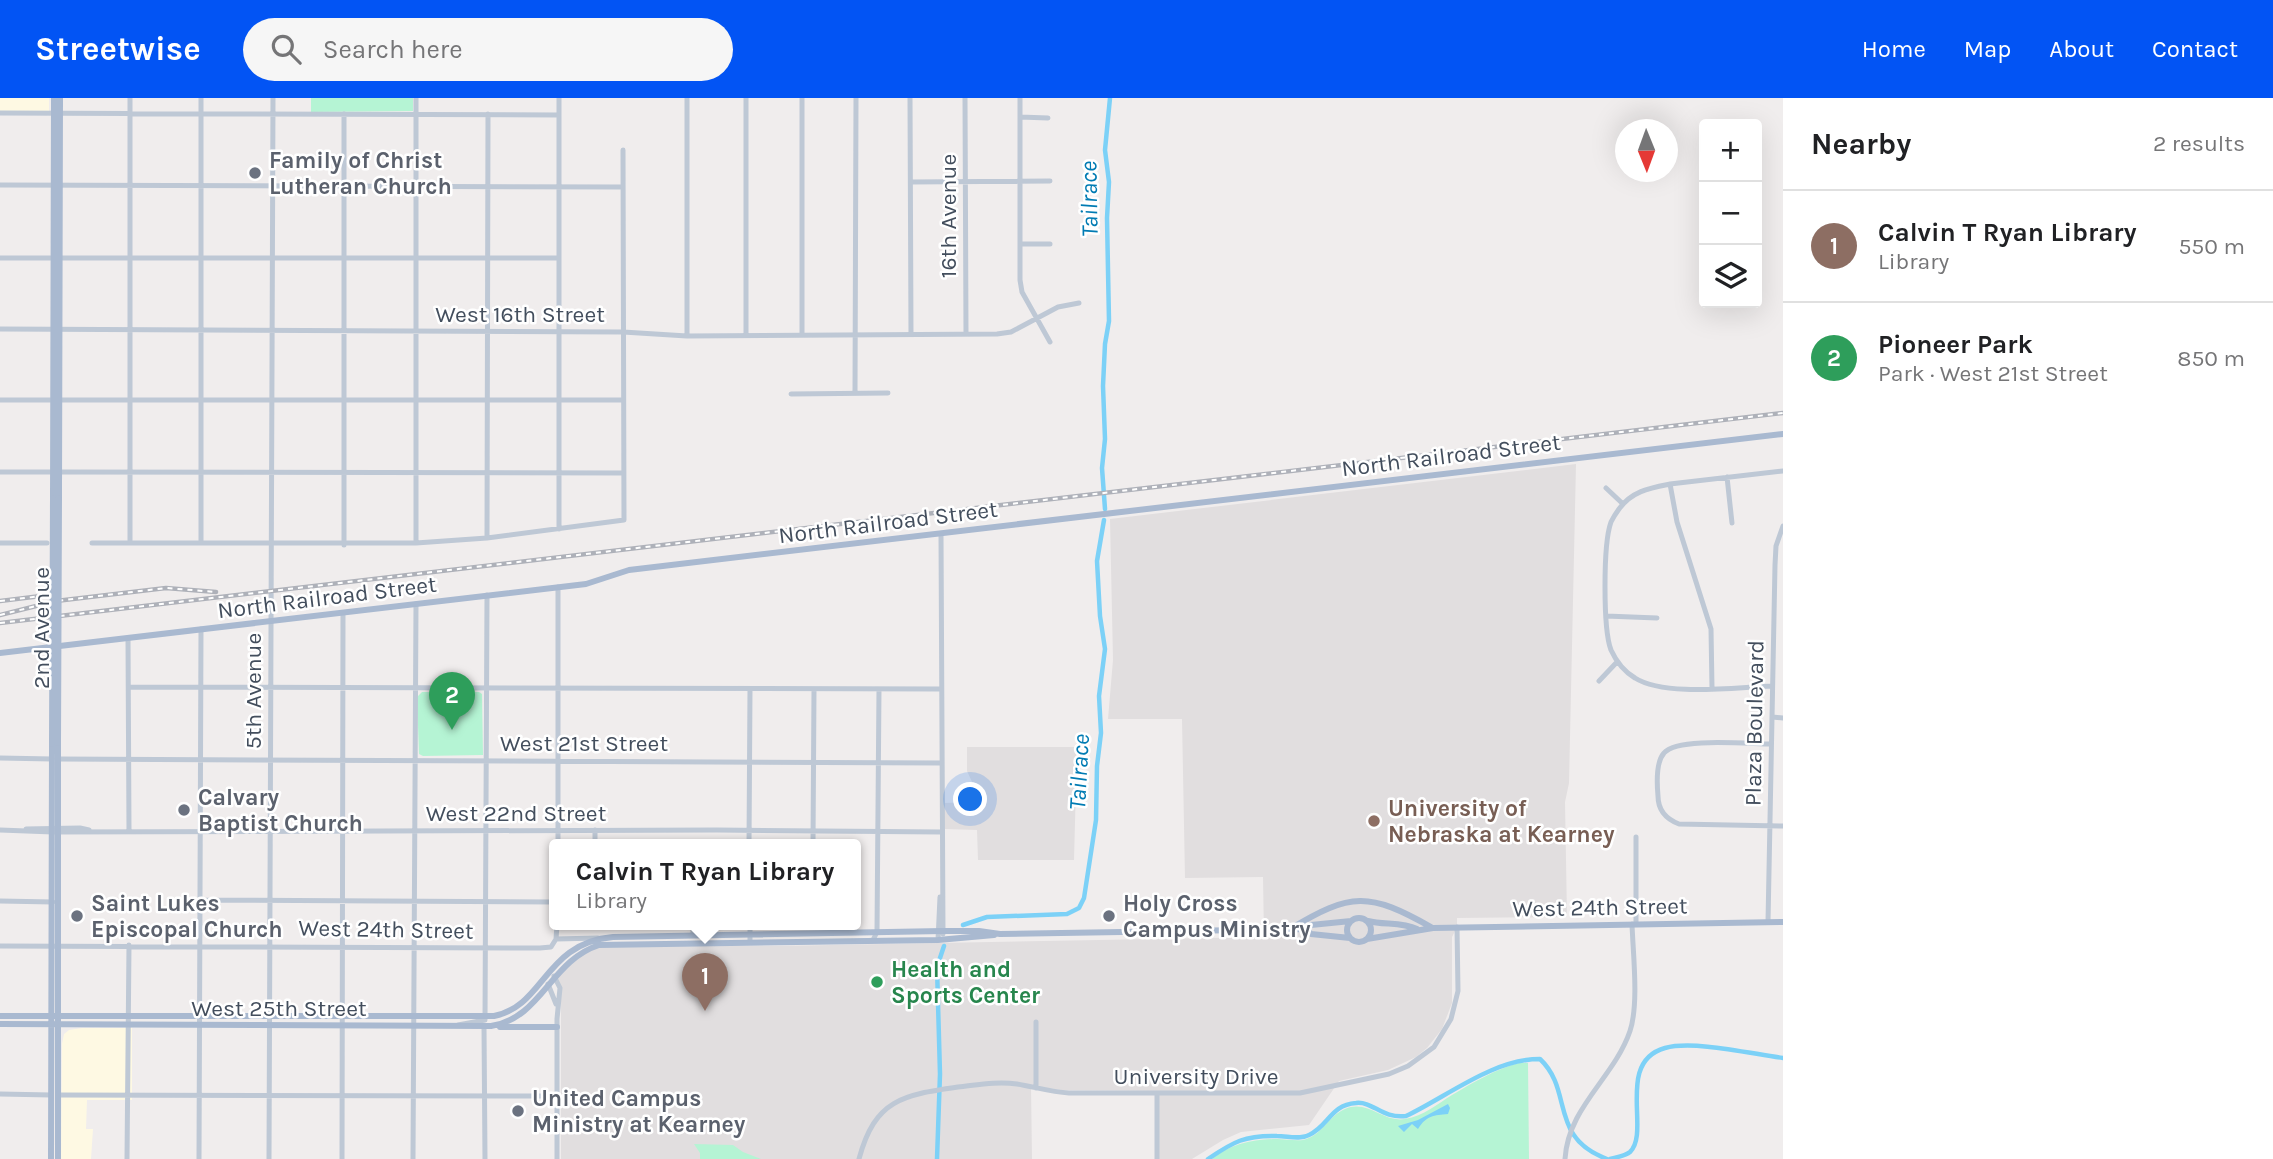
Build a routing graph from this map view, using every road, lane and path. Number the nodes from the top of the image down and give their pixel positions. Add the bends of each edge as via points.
1 (54, 98) edge
2 (60, 98) edge
3 (130, 98) edge
4 (201, 98) edge
5 (273, 98) edge
6 (416, 98) edge
7 (559, 98) edge
8 (687, 98) edge
9 (746, 98) edge
10 (802, 98) edge
11 (856, 98) edge
12 (910, 98) edge
13 (965, 98) edge
14 (1020, 98) edge
15 (0, 113) edge
16 (57, 113) junction
17 (130, 113) junction
18 (201, 114) junction
19 (273, 114) junction
20 (344, 114) junction
21 (416, 114) junction
22 (488, 114) junction
23 (559, 114) junction
24 (1020, 117) junction
25 (1048, 118) dead end
26 (623, 150) dead end
27 (965, 181) junction
28 (1020, 181) junction
29 (1050, 181) dead end
30 (911, 182) junction
31 (0, 185) edge
32 (57, 185) junction
33 (130, 186) junction
34 (201, 186) junction
35 (273, 186) junction
36 (344, 186) junction
37 (417, 186) junction
38 (488, 187) junction
39 (559, 187) junction
40 (623, 187) junction
41 (1020, 244) junction
42 (1050, 244) dead end
43 (0, 258) edge
44 (57, 258) junction
45 (130, 258) junction
46 (201, 258) junction
47 (272, 258) junction
48 (344, 258) junction
49 (416, 258) junction
50 (487, 258) junction
51 (559, 258) junction
52 (1079, 303) dead end
53 (1036, 319) junction
54 (0, 329) edge
55 (56, 329) junction
56 (130, 330) junction
57 (201, 330) junction
58 (272, 330) junction
59 (344, 330) junction
60 (416, 331) junction
61 (487, 331) junction
62 (558, 331) junction
63 (623, 332) junction
64 (966, 333) junction
65 (856, 334) junction
66 (911, 334) junction
67 (687, 335) junction
68 (746, 335) junction
69 (802, 335) junction
70 (1050, 342) dead end
71 (855, 393) junction
72 (888, 393) dead end
73 (791, 394) dead end
74 (0, 400) edge
75 (57, 400) junction
76 (130, 400) junction
77 (201, 400) junction
78 (272, 400) junction
79 (344, 400) junction
80 (417, 400) junction
81 (487, 400) junction
82 (558, 400) junction
83 (623, 401) junction
84 (1783, 434) edge
85 (1783, 471) edge
86 (0, 472) edge
87 (56, 472) junction
88 (130, 472) junction
89 (201, 472) junction
90 (272, 472) junction
91 (344, 472) junction
92 (416, 472) junction
93 (487, 472) junction
94 (558, 473) junction
95 (624, 473) junction
96 (1727, 477) junction
97 (1670, 484) junction
98 (1606, 488) dead end
99 (1623, 504) junction
100 (1732, 523) dead end
101 (1783, 526) edge
102 (559, 529) junction
103 (941, 535) junction
104 (487, 538) junction
105 (0, 543) edge
106 (92, 543) dead end
107 (130, 543) junction
108 (201, 543) junction
109 (416, 543) junction
110 (47, 544) dead end
111 (271, 544) junction
112 (344, 545) junction
113 (1774, 565) junction
114 (1783, 565) edge
115 (558, 587) junction
116 (486, 595) junction
117 (416, 604) junction
118 (343, 613) junction
119 (1606, 616) junction
120 (1657, 618) dead end
121 (271, 621) junction
122 (201, 629) junction
123 (128, 638) junction
124 (0, 653) edge
125 (1617, 662) junction
126 (1599, 681) dead end
127 (1772, 686) junction
128 (201, 687) junction
129 (271, 687) junction
130 (343, 687) junction
131 (416, 687) junction
132 (129, 688) junction
133 (486, 688) junction
134 (558, 688) junction
135 (1712, 688) junction
136 (750, 689) junction
137 (814, 689) junction
138 (879, 689) junction
139 (941, 689) junction
140 (1772, 718) junction
141 (1783, 718) edge
142 (1771, 744) junction
143 (0, 758) edge
144 (55, 759) junction
145 (129, 759) junction
146 (200, 759) junction
147 (271, 760) junction
148 (342, 760) junction
149 (416, 760) junction
150 (486, 761) junction
151 (559, 761) junction
152 (750, 762) junction
153 (814, 762) junction
154 (879, 762) junction
155 (941, 763) junction
156 (1770, 826) junction
157 (1783, 826) edge
158 (0, 830) edge
159 (56, 830) junction
160 (270, 830) junction
161 (342, 830) junction
162 (415, 830) junction
163 (485, 830) junction
164 (559, 830) junction
165 (595, 830) junction
166 (129, 831) junction
167 (200, 831) junction
168 (749, 832) junction
169 (877, 832) junction
170 (941, 832) junction
171 (812, 833) junction
172 (1636, 837) dead end
173 (558, 839) edge
174 (595, 839) edge
175 (749, 839) edge
176 (812, 839) edge
177 (200, 900) junction
178 (270, 900) junction
179 (0, 901) edge
180 (342, 901) junction
181 (415, 901) junction
182 (485, 901) junction
183 (55, 902) junction
184 (549, 902) edge
185 (1351, 921) junction
186 (1367, 921) junction
187 (1768, 922) junction
188 (1783, 922) edge
189 (1634, 924) junction
190 (1457, 927) junction
191 (1433, 928) junction
192 (1307, 929) junction
193 (1417, 929) junction
194 (557, 930) edge
195 (693, 930) edge
196 (750, 930) edge
197 (1289, 930) junction
198 (941, 931) junction
199 (877, 932) junction
200 (813, 933) edge
201 (693, 934) junction
202 (750, 934) junction
203 (1000, 934) junction
204 (600, 938) junction
205 (1350, 938) junction
206 (556, 939) junction
207 (940, 939) junction
208 (1367, 939) junction
209 (873, 940) junction
210 (750, 942) junction
211 (55, 945) junction
212 (129, 945) junction
213 (200, 945) junction
214 (270, 945) junction
215 (0, 946) edge
216 (342, 946) junction
217 (415, 946) junction
218 (485, 947) junction
219 (553, 973) junction
220 (540, 982) joint
221 (546, 987) junction
222 (557, 1012) junction
223 (0, 1016) edge
224 (55, 1016) junction
225 (129, 1016) junction
226 (200, 1016) junction
227 (270, 1016) junction
228 (342, 1016) junction
229 (415, 1016) junction
230 (485, 1016) junction
231 (1036, 1022) dead end
232 (0, 1024) edge
233 (55, 1025) junction
234 (129, 1025) junction
235 (200, 1025) junction
236 (270, 1026) junction
237 (342, 1026) junction
238 (415, 1026) junction
239 (457, 1026) junction
240 (488, 1026) junction
241 (557, 1027) junction
242 (1036, 1088) junction
243 (1157, 1093) junction
244 (0, 1094) edge
245 (199, 1094) junction
246 (270, 1094) junction
247 (55, 1095) junction
248 (129, 1095) junction
249 (342, 1095) junction
250 (414, 1096) junction
251 (485, 1096) junction
252 (557, 1096) junction
253 (51, 1159) edge
254 (58, 1159) edge
255 (127, 1159) edge
256 (199, 1159) edge
257 (269, 1159) edge
258 (342, 1159) edge
259 (413, 1159) edge
260 (485, 1159) edge
261 (557, 1159) edge
262 (859, 1159) edge
263 (1157, 1159) edge
264 (1565, 1159) edge

1 - 16 main road, 2nd Avenue
2 - 16 main road, 2nd Avenue
3 - 17 street
4 - 18 street
5 - 19 street, 5th Avenue
6 - 21 street
7 - 23 street
8 - 67 street
9 - 68 street
10 - 69 street
11 - 65 street
12 - 30 street
13 - 27 street, 16th Avenue
14 - 24 street
15 - 16 street
16 - 17 street
16 - 32 main road, 2nd Avenue
17 - 18 street
17 - 33 street
18 - 19 street
18 - 34 street
19 - 20 street
19 - 35 street, 5th Avenue
20 - 21 street
20 - 36 street
21 - 22 street
21 - 37 street
22 - 23 street
22 - 38 street
23 - 39 street
24 - 25 street
24 - 28 street
26 - 40 street
27 - 28 street
27 - 30 street
27 - 64 street, 16th Avenue
28 - 29 street
28 - 41 street
30 - 66 street
31 - 32 street
32 - 33 street
32 - 44 main road, 2nd Avenue
33 - 34 street
33 - 45 street
34 - 35 street
34 - 46 street
35 - 36 street
35 - 47 street, 5th Avenue
36 - 37 street
36 - 48 street
37 - 38 street
37 - 49 street
38 - 39 street
38 - 50 street
39 - 40 street
39 - 51 street
40 - 63 street
41 - 42 street
41 - 53 street via 1022,292
43 - 44 street
44 - 45 street
44 - 55 main road, 2nd Avenue
45 - 46 street
45 - 56 street
46 - 47 street
46 - 57 street
47 - 48 street
47 - 58 street, 5th Avenue
48 - 49 street
48 - 59 street
49 - 50 street
49 - 60 street
50 - 51 street
50 - 61 street
51 - 62 street
52 - 53 street, West 16th Street via 1058,307
53 - 64 street, West 16th Street via 1011,332
53 - 70 street
54 - 55 street, West 16th Street
55 - 56 street, West 16th Street
55 - 75 main road, 2nd Avenue
56 - 57 street, West 16th Street
56 - 76 street
57 - 58 street, West 16th Street
57 - 77 street
58 - 59 street, West 16th Street
58 - 78 street, 5th Avenue
59 - 60 street, West 16th Street
59 - 79 street
60 - 61 street, West 16th Street
60 - 80 street
61 - 62 street, West 16th Street
61 - 81 street
62 - 63 street, West 16th Street
62 - 82 street
63 - 67 street, West 16th Street
63 - 83 street
64 - 66 street, West 16th Street
65 - 66 street, West 16th Street
65 - 69 street, West 16th Street
65 - 71 street
67 - 68 street, West 16th Street
68 - 69 street, West 16th Street
71 - 72 street
71 - 73 street
74 - 75 street
75 - 76 street
75 - 87 main road, 2nd Avenue
76 - 77 street
76 - 88 street
77 - 78 street
77 - 89 street
78 - 79 street
78 - 90 street, 5th Avenue
79 - 80 street
79 - 91 street
80 - 81 street
80 - 92 street
81 - 82 street
81 - 93 street
82 - 83 street
82 - 94 street
83 - 95 street
84 - 103 main road, North Railroad Street
85 - 96 street
86 - 87 street
87 - 88 street
87 - 144 main road, 2nd Avenue, bridge
88 - 89 street
88 - 107 street
89 - 90 street
89 - 108 street
90 - 91 street
90 - 111 street, 5th Avenue
91 - 92 street
91 - 112 street
92 - 93 street
92 - 109 street
93 - 94 street
93 - 104 street
94 - 95 street
94 - 102 street
95 - 102 street via 624,520
96 - 97 street
96 - 100 street
97 - 99 street via 1644,489
97 - 135 street via 1677,522 1711,629
98 - 99 street
99 - 119 street via 1611,522 1607,540
101 - 113 street, Plaza Boulevard
102 - 104 street
103 - 115 main road, North Railroad Street via 629,570
103 - 139 street
104 - 109 street
105 - 110 street
106 - 107 street
107 - 108 street
108 - 111 street
109 - 112 street
111 - 112 street
111 - 121 street, 5th Avenue
113 - 114 street
113 - 127 street, Plaza Boulevard
115 - 116 main road, North Railroad Street
115 - 134 street
116 - 117 main road, North Railroad Street
116 - 133 street
117 - 118 main road, North Railroad Street
117 - 131 street
118 - 121 main road, North Railroad Street
118 - 130 street
119 - 120 street
119 - 125 street
121 - 122 main road, North Railroad Street
121 - 129 street, 5th Avenue
122 - 123 main road, North Railroad Street
122 - 128 street
123 - 124 main road, North Railroad Street
123 - 132 street
125 - 126 street
125 - 135 street via 1649,685
127 - 135 street
127 - 140 street, Plaza Boulevard
128 - 129 street
128 - 132 street
128 - 146 street
129 - 130 street
129 - 147 street, 5th Avenue
130 - 131 street
130 - 148 street
131 - 133 street
131 - 149 street
132 - 145 street
133 - 134 street
133 - 150 street
134 - 136 street
134 - 151 street
136 - 137 street
136 - 152 street
137 - 138 street
137 - 153 street
138 - 139 street
138 - 154 street
139 - 155 street
140 - 141 street
140 - 142 street, Plaza Boulevard
142 - 156 street, Plaza Boulevard
142 - 156 street via 1681,743 1660,759 1657,790 1660,811 1672,821
143 - 144 street, West 21st Street
144 - 145 street, West 21st Street
144 - 159 main road, 2nd Avenue
145 - 146 street, West 21st Street
145 - 166 street
146 - 147 street, West 21st Street
146 - 167 street
147 - 148 street, West 21st Street
147 - 160 street, 5th Avenue
148 - 149 street, West 21st Street
148 - 161 street
149 - 150 street, West 21st Street
149 - 162 street
150 - 151 street, West 21st Street
150 - 163 street
151 - 152 street, West 21st Street
151 - 164 street
152 - 153 street, West 21st Street
152 - 168 street
153 - 154 street, West 21st Street
153 - 171 street
154 - 155 street, West 21st Street
154 - 169 street
155 - 170 street
156 - 157 street
156 - 187 street, Plaza Boulevard
158 - 159 street, West 22nd Street
159 - 166 street, West 22nd Street
159 - 183 main road, 2nd Avenue
160 - 161 street, West 22nd Street
160 - 167 street, West 22nd Street
160 - 178 street, 5th Avenue
161 - 162 street, West 22nd Street
161 - 180 street
162 - 163 street, West 22nd Street
162 - 181 street
163 - 164 street, West 22nd Street
163 - 182 street
164 - 165 street, West 22nd Street
164 - 173 street
165 - 168 street, West 22nd Street
165 - 174 street
166 - 167 street, West 22nd Street
167 - 177 street
168 - 171 street, West 22nd Street
168 - 175 street
169 - 170 street, West 22nd Street
169 - 171 street, West 22nd Street
169 - 199 street
170 - 198 street
171 - 176 street
172 - 189 street
177 - 178 street
177 - 213 street
178 - 180 street
178 - 214 street, 5th Avenue
179 - 183 street
180 - 181 street
180 - 216 street
181 - 182 street
181 - 217 street
182 - 184 street
182 - 218 street
183 - 211 main road, 2nd Avenue
185 - 186 main road
185 - 192 main road, West 24th Street
185 - 205 main road
186 - 193 main road, West 24th Street
186 - 208 main road via 1371,930
187 - 188 main road, West 24th Street
187 - 189 main road, West 24th Street
189 - 190 main road, West 24th Street
189 - 264 street via 1629,1032 1574,1122
190 - 191 main road, West 24th Street
190 - 243 street, University Drive via 1458,991 1451,1019 1434,1047 1408,1066 1300,1093
191 - 193 main road, West 24th Street
191 - 197 main road via 1392,906 1359,901 1328,907
192 - 197 main road, West 24th Street
192 - 205 main road, West 24th Street via 1311,934
193 - 208 main road, West 24th Street
194 - 206 street
195 - 201 street
196 - 202 street
197 - 203 main road, West 24th Street
198 - 199 main road, West 24th Street
198 - 203 main road, West 24th Street
198 - 207 street
199 - 200 main road, West 24th Street
199 - 209 street
200 - 202 main road, West 24th Street
200 - 209 main road, West 24th Street
200 - 210 main road, West 24th Street
201 - 202 main road, West 24th Street
201 - 204 main road, West 24th Street
202 - 210 street
203 - 207 main road, West 24th Street
204 - 206 street, West 24th Street
204 - 219 main road, West 24th Street via 570,951
205 - 208 main road via 1357,942
206 - 218 street, West 24th Street via 548,947
207 - 209 main road, West 24th Street
210 - 219 main road, West 24th Street via 599,945
211 - 212 street, West 24th Street
211 - 215 street, West 24th Street
211 - 224 main road, 2nd Avenue
212 - 213 street, West 24th Street
212 - 225 street
213 - 214 street, West 24th Street
213 - 226 street
214 - 216 street, West 24th Street
214 - 227 street, 5th Avenue
216 - 217 street, West 24th Street
216 - 228 street
217 - 218 street, West 24th Street
217 - 229 street
218 - 230 street
219 - 220 main road, West 24th Street
219 - 221 main road via 547,977
219 - 222 street via 560,988
220 - 230 main road, West 25th Street via 510,1012
221 - 222 street via 554,996
221 - 240 main road, West 25th Street via 514,1020
222 - 241 street
223 - 224 main road, West 25th Street
224 - 225 main road, West 25th Street
224 - 233 main road, 2nd Avenue
225 - 226 main road, West 25th Street
225 - 234 street
226 - 227 main road, West 25th Street
226 - 235 street
227 - 228 main road, West 25th Street
227 - 236 street, 5th Avenue
228 - 229 main road, West 25th Street
228 - 237 street
229 - 230 main road, West 25th Street
229 - 238 street
230 - 239 street via 483,1021
231 - 242 street
232 - 233 main road, West 25th Street
233 - 234 main road, West 25th Street
233 - 247 main road, 2nd Avenue
234 - 235 main road, West 25th Street
234 - 248 street
235 - 236 main road, West 25th Street
235 - 245 street
236 - 237 main road, West 25th Street
236 - 246 street, 5th Avenue
237 - 238 main road, West 25th Street
237 - 249 street
238 - 239 main road, West 25th Street
238 - 250 street
239 - 240 main road, West 25th Street
240 - 241 main road
240 - 251 street
241 - 252 street
242 - 243 street, University Drive via 1059,1093
242 - 262 street, University Drive via 1000,1083 905,1097 882,1113 864,1140
243 - 263 street
244 - 247 street
245 - 246 street
245 - 248 street
245 - 256 street
246 - 249 street
246 - 257 street, 5th Avenue
247 - 248 street
247 - 253 main road, 2nd Avenue
247 - 254 main road, 2nd Avenue
248 - 255 street
249 - 250 street
249 - 258 street
250 - 251 street
250 - 259 street
251 - 252 street
251 - 260 street
252 - 261 street

